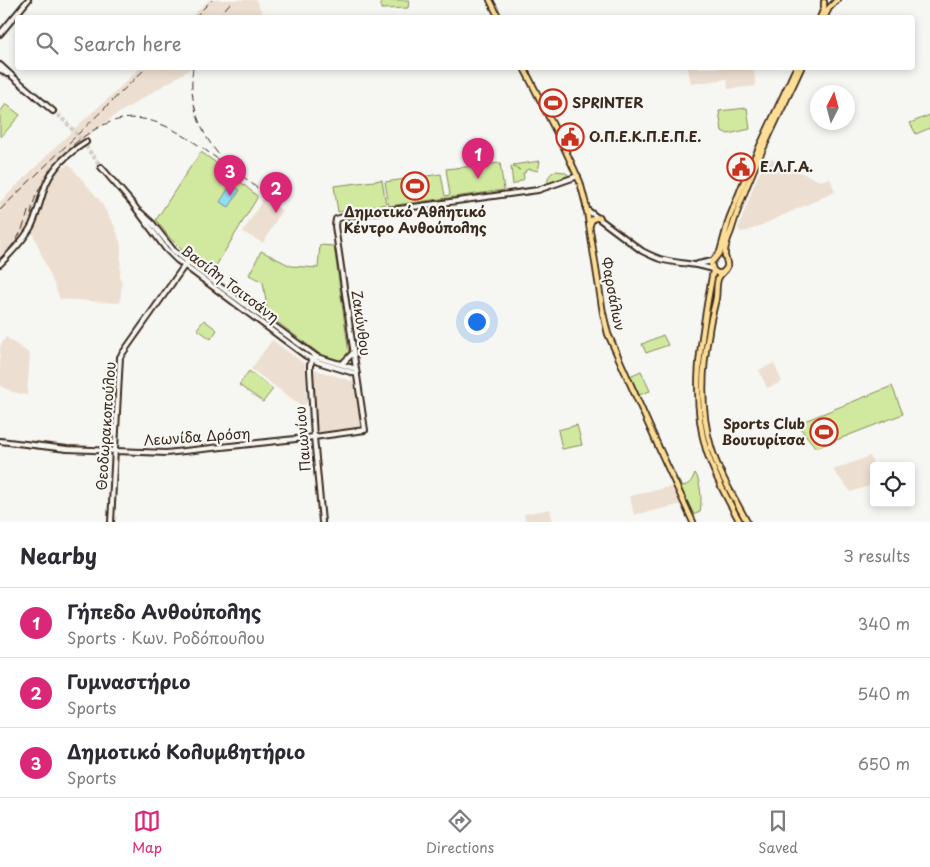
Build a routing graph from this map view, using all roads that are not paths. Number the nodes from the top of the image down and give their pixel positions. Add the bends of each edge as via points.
1 (28, 0) edge
2 (490, 0) edge
3 (837, 0) edge
4 (824, 1) edge
5 (832, 4) junction
6 (16, 15) edge
7 (498, 15) edge
8 (821, 15) edge
9 (826, 15) edge
10 (15, 16) edge
11 (0, 34) edge
12 (0, 65) edge
13 (0, 69) edge
14 (525, 70) edge
15 (795, 70) edge
16 (800, 70) edge
17 (12, 76) junction
18 (53, 111) tunnel mouth
19 (86, 142) dead end
20 (102, 167) tunnel mouth
21 (578, 176) junction
22 (586, 209) junction
23 (600, 218) junction
24 (589, 226) junction
25 (717, 257) junction
26 (726, 259) junction
27 (712, 260) junction
28 (0, 264) edge
29 (186, 264) junction
30 (695, 264) junction
31 (712, 270) junction
32 (721, 273) junction
33 (354, 353) junction
34 (314, 358) junction
35 (339, 364) junction
36 (356, 372) junction
37 (364, 430) joint
38 (314, 437) junction
39 (0, 441) edge
40 (115, 452) junction
41 (111, 522) edge
42 (322, 522) edge
43 (693, 522) edge
44 (740, 522) edge
45 (747, 522) edge

1 - 6 street
2 - 7 main road
3 - 5 main road
4 - 5 main road
4 - 8 main road
5 - 9 main road
10 - 11 street
12 - 17 street
13 - 17 street
14 - 21 main road, Φαρσάλων
15 - 25 main road via 746,176
16 - 26 main road via 743,196 725,251
17 - 18 street
19 - 28 street via 52,172 30,227
20 - 29 street, Βασίλη Τσιτσάνη via 166,249
21 - 22 main road, Φαρσάλων
21 - 33 street, Ζακύνθου via 538,190 336,220
22 - 23 street
22 - 24 main road, Φαρσάλων
23 - 24 main road via 595,217
23 - 30 street via 648,254
24 - 43 main road, Φαρσάλων via 608,334
25 - 26 main road
25 - 27 main road
26 - 32 main road via 727,267
27 - 30 street
27 - 31 main road
29 - 34 street, Βασίλη Τσιτσάνη
29 - 40 street, Θεοδωρακοπούλου via 120,357
30 - 31 street
31 - 32 main road
31 - 44 main road via 699,366 700,418 709,458
32 - 45 main road via 706,353 704,407 712,452
33 - 35 street
33 - 36 street, Ζακύνθου
34 - 35 street, Βασίλη Τσιτσάνη
34 - 36 street, Βασίλη Τσιτσάνη
34 - 38 street, Παιωνίου via 310,371
35 - 36 street, Βασίλη Τσιτσάνη
36 - 37 street, Ζακύνθου
37 - 38 street, Λεωνίδα Δρόση
38 - 40 street, Λεωνίδα Δρόση via 166,453
38 - 42 street, Παιωνίου
39 - 40 street, Λεωνίδα Δρόση
40 - 41 street, Θεοδωρακοπούλου

